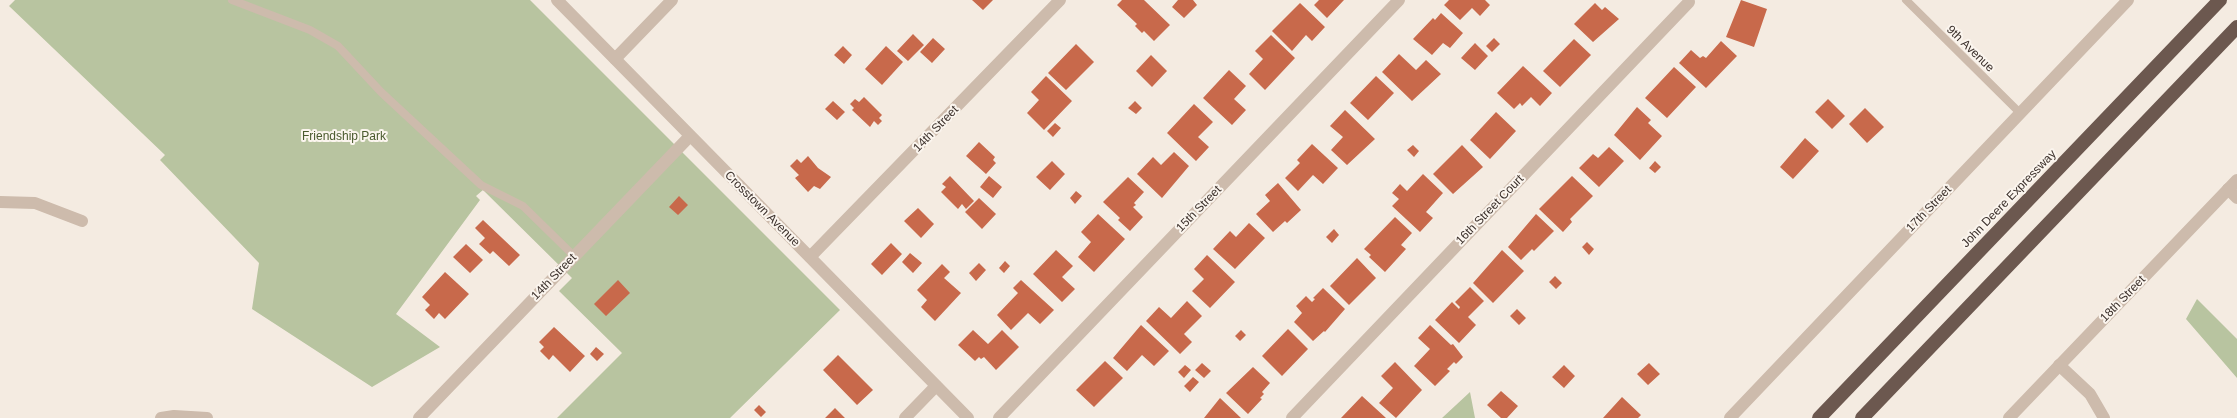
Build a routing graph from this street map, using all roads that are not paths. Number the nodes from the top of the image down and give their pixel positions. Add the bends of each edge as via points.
1 (232, 0) edge
2 (557, 0) edge
3 (672, 0) edge
4 (1060, 0) edge
5 (1399, 0) edge
6 (1906, 0) edge
7 (2128, 0) edge
8 (2220, 0) edge
9 (1688, 2) dead end
10 (2237, 27) edge
11 (615, 59) junction
12 (2020, 113) junction
13 (690, 136) junction
14 (2234, 189) edge
15 (0, 202) edge
16 (82, 221) dead end
17 (574, 256) junction
18 (810, 257) junction
19 (2059, 365) junction
20 (936, 386) junction
21 (161, 418) edge
22 (208, 418) edge
23 (418, 418) edge
24 (906, 418) edge
25 (968, 418) edge
26 (1000, 418) edge
27 (1292, 418) edge
28 (1730, 418) edge
29 (1819, 418) edge
30 (1862, 418) edge
31 (2009, 418) edge
32 (2104, 418) edge

1 - 17 lane via 310,30 338,46 381,92 481,185 523,206
2 - 11 street, Crosstown Avenue
3 - 11 street
4 - 18 street, 14th Street
5 - 26 street, 15th Street
6 - 12 lane, 9th Avenue
7 - 12 street, 17th Street
8 - 29 highway, John Deere Expressway
9 - 27 street, 16th Street Court
10 - 30 highway
11 - 13 street, Crosstown Avenue
12 - 28 street, 17th Street
13 - 17 street, 14th Street
13 - 18 street, Crosstown Avenue
14 - 19 street, 18th Street
15 - 16 street via 35,203
17 - 23 street, 14th Street
18 - 20 street, Crosstown Avenue
19 - 31 street, 18th Street
19 - 32 street via 2090,394
20 - 24 street
20 - 25 street, Crosstown Avenue
21 - 22 street

